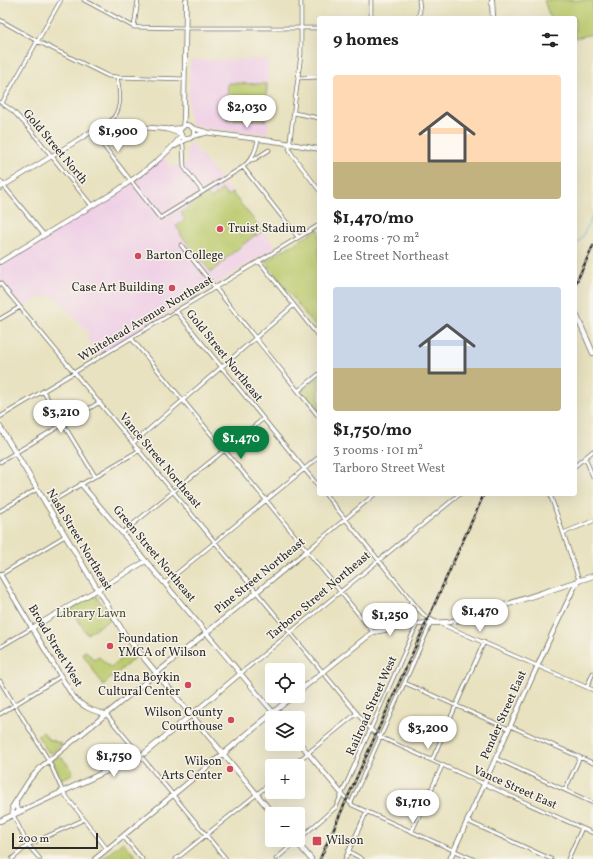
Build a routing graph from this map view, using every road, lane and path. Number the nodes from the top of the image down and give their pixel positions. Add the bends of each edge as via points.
1 (61, 0) edge
2 (84, 0) edge
3 (138, 0) edge
4 (186, 0) edge
5 (301, 0) edge
6 (371, 0) edge
7 (419, 0) edge
8 (492, 0) edge
9 (90, 1) edge
10 (371, 16) edge
11 (419, 16) edge
12 (493, 16) edge
13 (0, 20) edge
14 (134, 27) junction
15 (185, 28) junction
16 (301, 28) junction
17 (317, 28) edge
18 (37, 41) junction
19 (117, 77) junction
20 (317, 77) edge
21 (298, 78) junction
22 (184, 79) junction
23 (1, 102) edge
24 (294, 113) junction
25 (184, 116) junction
26 (317, 118) edge
27 (113, 120) junction
28 (104, 126) junction
29 (119, 126) junction
30 (191, 127) junction
31 (182, 128) junction
32 (166, 129) junction
33 (210, 132) junction
34 (94, 135) dead end
35 (181, 135) junction
36 (193, 136) junction
37 (188, 139) junction
38 (258, 139) junction
39 (290, 144) junction
40 (184, 145) dead end
41 (171, 148) junction
42 (317, 149) edge
43 (269, 150) dead end
44 (52, 156) junction
45 (251, 160) junction
46 (243, 167) junction
47 (0, 181) edge
48 (131, 181) junction
49 (2, 187) edge
50 (317, 187) edge
51 (203, 192) junction
52 (92, 206) junction
53 (317, 226) edge
54 (44, 235) junction
55 (298, 238) junction
56 (181, 245) dead end
57 (0, 262) edge
58 (259, 262) junction
59 (0, 283) edge
60 (216, 287) junction
61 (294, 305) junction
62 (20, 307) junction
63 (176, 311) junction
64 (577, 317) edge
65 (0, 319) edge
66 (317, 334) edge
67 (131, 338) junction
68 (256, 338) junction
69 (593, 353) edge
70 (222, 367) junction
71 (74, 372) junction
72 (317, 376) edge
73 (43, 391) junction
74 (298, 391) junction
75 (183, 401) junction
76 (100, 402) junction
77 (317, 415) edge
78 (0, 417) edge
79 (263, 419) junction
80 (63, 424) junction
81 (0, 427) edge
82 (133, 443) junction
83 (140, 450) junction
84 (224, 451) junction
85 (593, 451) edge
86 (15, 453) junction
87 (585, 457) junction
88 (317, 459) edge
89 (0, 462) edge
90 (577, 464) edge
91 (304, 469) junction
92 (95, 476) junction
93 (593, 477) edge
94 (82, 484) junction
95 (317, 485) edge
96 (37, 489) junction
97 (174, 492) junction
98 (327, 496) edge
99 (373, 496) edge
100 (458, 496) edge
101 (551, 496) edge
102 (266, 500) junction
103 (46, 505) junction
104 (0, 511) edge
105 (345, 519) junction
106 (593, 521) edge
107 (122, 533) junction
108 (563, 533) junction
109 (65, 536) junction
110 (215, 541) junction
111 (307, 551) junction
112 (378, 560) junction
113 (146, 561) junction
114 (0, 574) edge
115 (593, 576) edge
116 (579, 580) junction
117 (165, 583) junction
118 (97, 590) junction
119 (257, 592) junction
120 (340, 592) junction
121 (411, 600) junction
122 (437, 622) junction
123 (430, 623) junction
124 (417, 624) junction
125 (401, 626) junction
126 (32, 628) junction
127 (290, 632) junction
128 (373, 632) junction
129 (207, 633) junction
130 (484, 642) junction
131 (0, 647) edge
132 (538, 666) junction
133 (323, 672) junction
134 (157, 673) junction
135 (241, 673) junction
136 (593, 673) edge
137 (61, 676) junction
138 (0, 682) edge
139 (405, 683) junction
140 (305, 686) edge
141 (587, 687) junction
142 (593, 690) edge
143 (285, 703) edge
144 (15, 705) junction
145 (456, 706) junction
146 (273, 711) edge
147 (275, 711) edge
148 (357, 713) junction
149 (0, 714) edge
150 (106, 714) junction
151 (192, 716) junction
152 (265, 719) edge
153 (509, 728) junction
154 (370, 729) junction
155 (380, 737) junction
156 (305, 749) edge
157 (308, 753) junction
158 (223, 754) junction
159 (141, 755) junction
160 (580, 757) junction
161 (495, 758) junction
162 (301, 759) edge
163 (432, 760) junction
164 (49, 761) junction
165 (593, 763) edge
166 (442, 766) junction
167 (484, 784) junction
168 (265, 788) edge
169 (565, 790) junction
170 (63, 792) junction
171 (257, 794) junction
172 (342, 794) junction
173 (173, 795) junction
174 (16, 800) junction
175 (351, 803) junction
176 (593, 803) edge
177 (267, 807) edge
178 (19, 811) junction
179 (367, 812) junction
180 (13, 815) junction
181 (83, 820) junction
182 (0, 821) edge
183 (467, 821) junction
184 (582, 828) junction
185 (412, 831) junction
186 (305, 834) edge
187 (593, 834) edge
188 (206, 835) junction
189 (123, 836) junction
190 (28, 845) junction
191 (289, 847) edge
192 (301, 847) edge
193 (107, 849) junction
194 (454, 850) junction
195 (348, 851) junction
196 (12, 859) edge
197 (40, 859) edge
198 (95, 859) edge
199 (142, 859) edge
200 (176, 859) edge
201 (226, 859) edge
202 (276, 859) edge
203 (311, 859) edge
204 (344, 859) edge
205 (362, 859) edge
206 (450, 859) edge
207 (473, 859) edge
208 (551, 859) edge
209 (568, 859) edge

1 - 18 street
2 - 9 street
3 - 14 street
4 - 15 street
5 - 16 street
6 - 10 street
7 - 11 street
8 - 12 main road
9 - 14 street
13 - 18 street
14 - 15 street
15 - 16 street
15 - 22 street
16 - 17 street
16 - 21 street
18 - 19 street via 108,76
18 - 23 street
19 - 22 street
19 - 27 street via 120,101
20 - 21 street
21 - 24 street
22 - 25 street
23 - 44 street, Gold Street North via 19,117
24 - 26 street
24 - 39 street
25 - 30 street
25 - 31 street
27 - 28 street
27 - 29 street
28 - 29 street
28 - 44 street
29 - 32 street
30 - 31 street
30 - 33 street
30 - 36 street
31 - 32 street
31 - 35 street
32 - 35 street
33 - 36 street
33 - 38 street
34 - 48 street
35 - 37 street
35 - 41 street
36 - 37 street
37 - 41 street
38 - 39 street
38 - 45 street via 256,152
39 - 42 street
39 - 50 street via 291,153
40 - 51 street via 184,167
41 - 48 street
43 - 45 street
44 - 49 street
44 - 52 street, Gold Street North
45 - 46 street
46 - 51 street
46 - 55 street
47 - 49 street
48 - 51 street via 160,218
48 - 52 street
49 - 54 street
52 - 54 street
53 - 55 street, Whitehead Avenue Northeast
54 - 57 street
55 - 58 street, Whitehead Avenue Northeast
56 - 60 street
58 - 60 street, Whitehead Avenue Northeast
58 - 61 street
59 - 62 street, Vance Street Northeast
60 - 63 street, Whitehead Avenue Northeast
60 - 68 street
61 - 66 street
61 - 68 street
62 - 65 street
62 - 71 street, Vance Street Northeast
63 - 67 street, Whitehead Avenue Northeast
63 - 70 street, Gold Street Northeast
64 - 69 main road
67 - 71 street, Whitehead Avenue Northeast
67 - 75 street
68 - 70 street
68 - 74 street
70 - 75 street
70 - 79 street, Gold Street Northeast
71 - 73 street, Whitehead Avenue Northeast
71 - 76 street, Vance Street Northeast
72 - 74 street
73 - 78 street, Whitehead Avenue Northeast
73 - 80 street
74 - 77 street
75 - 82 street
75 - 84 street
76 - 80 street
76 - 82 street, Vance Street Northeast
79 - 84 street
79 - 91 street, Gold Street Northeast
80 - 86 street
80 - 92 street
81 - 86 main road, Nash Street Northeast
82 - 83 street, Vance Street Northeast
83 - 92 street
83 - 97 street, Vance Street Northeast
84 - 97 street
84 - 102 street
85 - 87 street
86 - 89 street
86 - 96 main road, Nash Street Northeast
87 - 90 street
87 - 93 street
88 - 91 street
91 - 95 street, Gold Street Northeast
91 - 102 street
92 - 94 street
94 - 103 street
94 - 107 street, Green Street Northeast
96 - 103 main road, Nash Street Northeast
96 - 104 street
97 - 107 street
97 - 110 street, Vance Street Northeast
98 - 105 street
99 - 105 street, Pine Street Northeast
100 - 112 street, Tarboro Street Northeast
101 - 108 street
102 - 110 street
102 - 111 street
103 - 109 main road, Nash Street Northeast
105 - 111 street, Pine Street Northeast
105 - 112 street
106 - 108 street
107 - 113 street, Green Street Northeast
108 - 116 street
109 - 114 street
109 - 118 main road, Nash Street Northeast
110 - 117 street
110 - 119 street, Vance Street Northeast
111 - 119 street, Pine Street Northeast
111 - 120 street
112 - 120 street, Tarboro Street Northeast
112 - 121 street
113 - 117 street, Green Street Northeast
113 - 118 street
114 - 126 street, Broad Street West
115 - 116 main road
116 - 122 main road via 463,619
116 - 132 street, Pender Street East
117 - 129 street, Green Street Northeast
118 - 126 street
118 - 134 main road, Nash Street Northeast via 125,635
119 - 127 street, Vance Street Northeast
119 - 129 street, Pine Street Northeast
120 - 127 street, Tarboro Street Northeast
120 - 128 street
121 - 122 street via 426,617
121 - 125 street
122 - 123 main road
122 - 130 street
123 - 124 main road
123 - 139 street
124 - 125 main road
124 - 154 street, Railroad Street West
125 - 128 main road
126 - 131 street
126 - 137 street, Broad Street West
127 - 133 street, Vance Street East
127 - 135 street, Tarboro Street Northeast
128 - 133 main road
129 - 134 street, Pine Street Northeast
129 - 135 street, Green Street Northeast
130 - 132 street
130 - 145 street
132 - 141 street
132 - 153 street, Pender Street East
133 - 140 main road
133 - 148 street, Vance Street East
134 - 150 street, Pine Street Northeast
134 - 151 main road, Nash Street Northeast
135 - 146 street, Green Street Northeast
135 - 151 street, Tarboro Street Northeast
136 - 141 street
137 - 144 street
137 - 150 street, Broad Street West via 79,702 90,710
138 - 144 street
139 - 145 street
139 - 155 street
141 - 142 street
143 - 147 main road
144 - 149 street
144 - 164 street
145 - 153 street
145 - 163 street
148 - 154 street, Vance Street East
148 - 157 street
150 - 159 street
150 - 164 street, Pine Street Northeast
151 - 158 main road, Nash Street Northeast
151 - 159 main road
152 - 158 main road
153 - 160 street
153 - 161 street, Pender Street East
154 - 155 street, Vance Street East
154 - 172 street, Railroad Street West
155 - 163 street, Vance Street East
155 - 175 street
156 - 157 street
157 - 162 street
157 - 172 street
158 - 171 main road, Nash Street Northeast
158 - 173 street
159 - 170 main road
159 - 173 street
160 - 165 street
160 - 169 street
161 - 167 street, Pender Street East
161 - 169 street
163 - 166 street, Vance Street East
164 - 170 street
164 - 174 street, Pine Street Northeast via 30,779
166 - 167 street, Vance Street East
166 - 185 street
167 - 183 street, Pender Street East
167 - 184 street, Vance Street East
168 - 171 street
169 - 176 street
170 - 178 main road
170 - 181 street
171 - 177 main road, Nash Street Northeast
171 - 188 street
172 - 175 street
172 - 186 street, Railroad Street West via 336,807
173 - 188 street
173 - 189 street
174 - 178 street
174 - 180 street via 12,807
175 - 179 street
178 - 180 main road
179 - 185 street
179 - 195 street
180 - 182 main road
180 - 190 street
181 - 190 street
181 - 193 street
183 - 194 street, Pender Street East
183 - 208 street
184 - 187 street, Vance Street East
184 - 209 street
185 - 194 street
188 - 200 street
188 - 201 street
189 - 193 street
189 - 199 street
190 - 196 street
190 - 197 street
191 - 202 street, Railroad Street West
192 - 203 main road
193 - 198 street
194 - 206 street, Pender Street East
194 - 207 street
195 - 204 street
195 - 205 street

